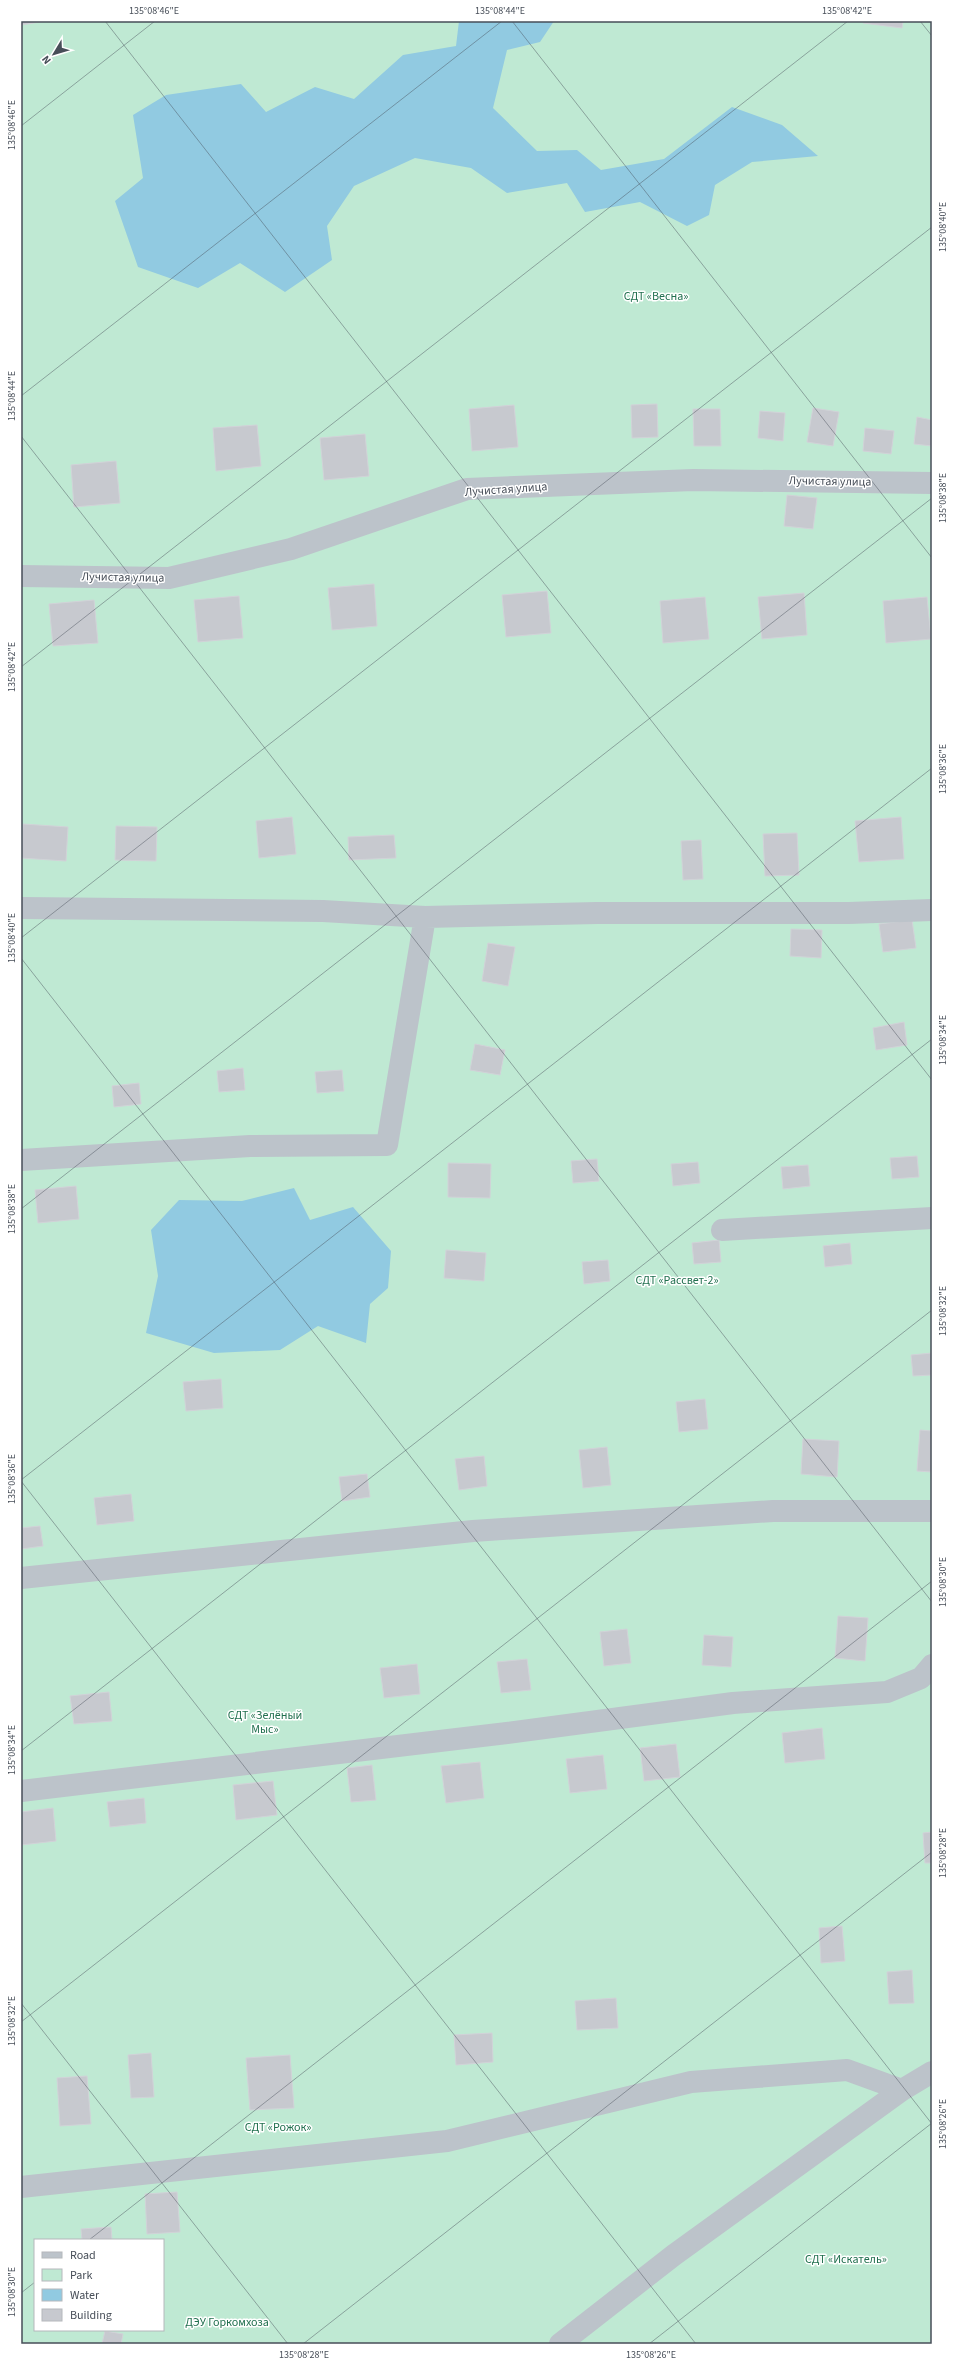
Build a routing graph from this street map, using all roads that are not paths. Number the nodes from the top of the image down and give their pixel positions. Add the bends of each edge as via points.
1 (932, 483) edge
2 (21, 576) edge
3 (21, 908) edge
4 (932, 910) edge
5 (425, 917) junction
6 (21, 1160) edge
7 (932, 1218) edge
8 (722, 1230) dead end
9 (932, 1511) edge
10 (21, 1578) edge
11 (932, 1665) edge
12 (21, 1791) edge
13 (932, 2072) edge
14 (902, 2090) junction
15 (21, 2187) edge
16 (560, 2344) edge

1 - 2 lane, Лучистая улица via 693,480 467,489 291,549 169,578
3 - 5 lane via 323,911
4 - 5 lane
5 - 6 lane via 387,1144 250,1146
7 - 8 lane
9 - 10 lane via 773,1511 473,1531
11 - 12 lane via 921,1678 887,1692 733,1703 507,1733
13 - 14 lane
14 - 15 lane via 847,2070 691,2082 448,2141
14 - 16 lane via 674,2256

